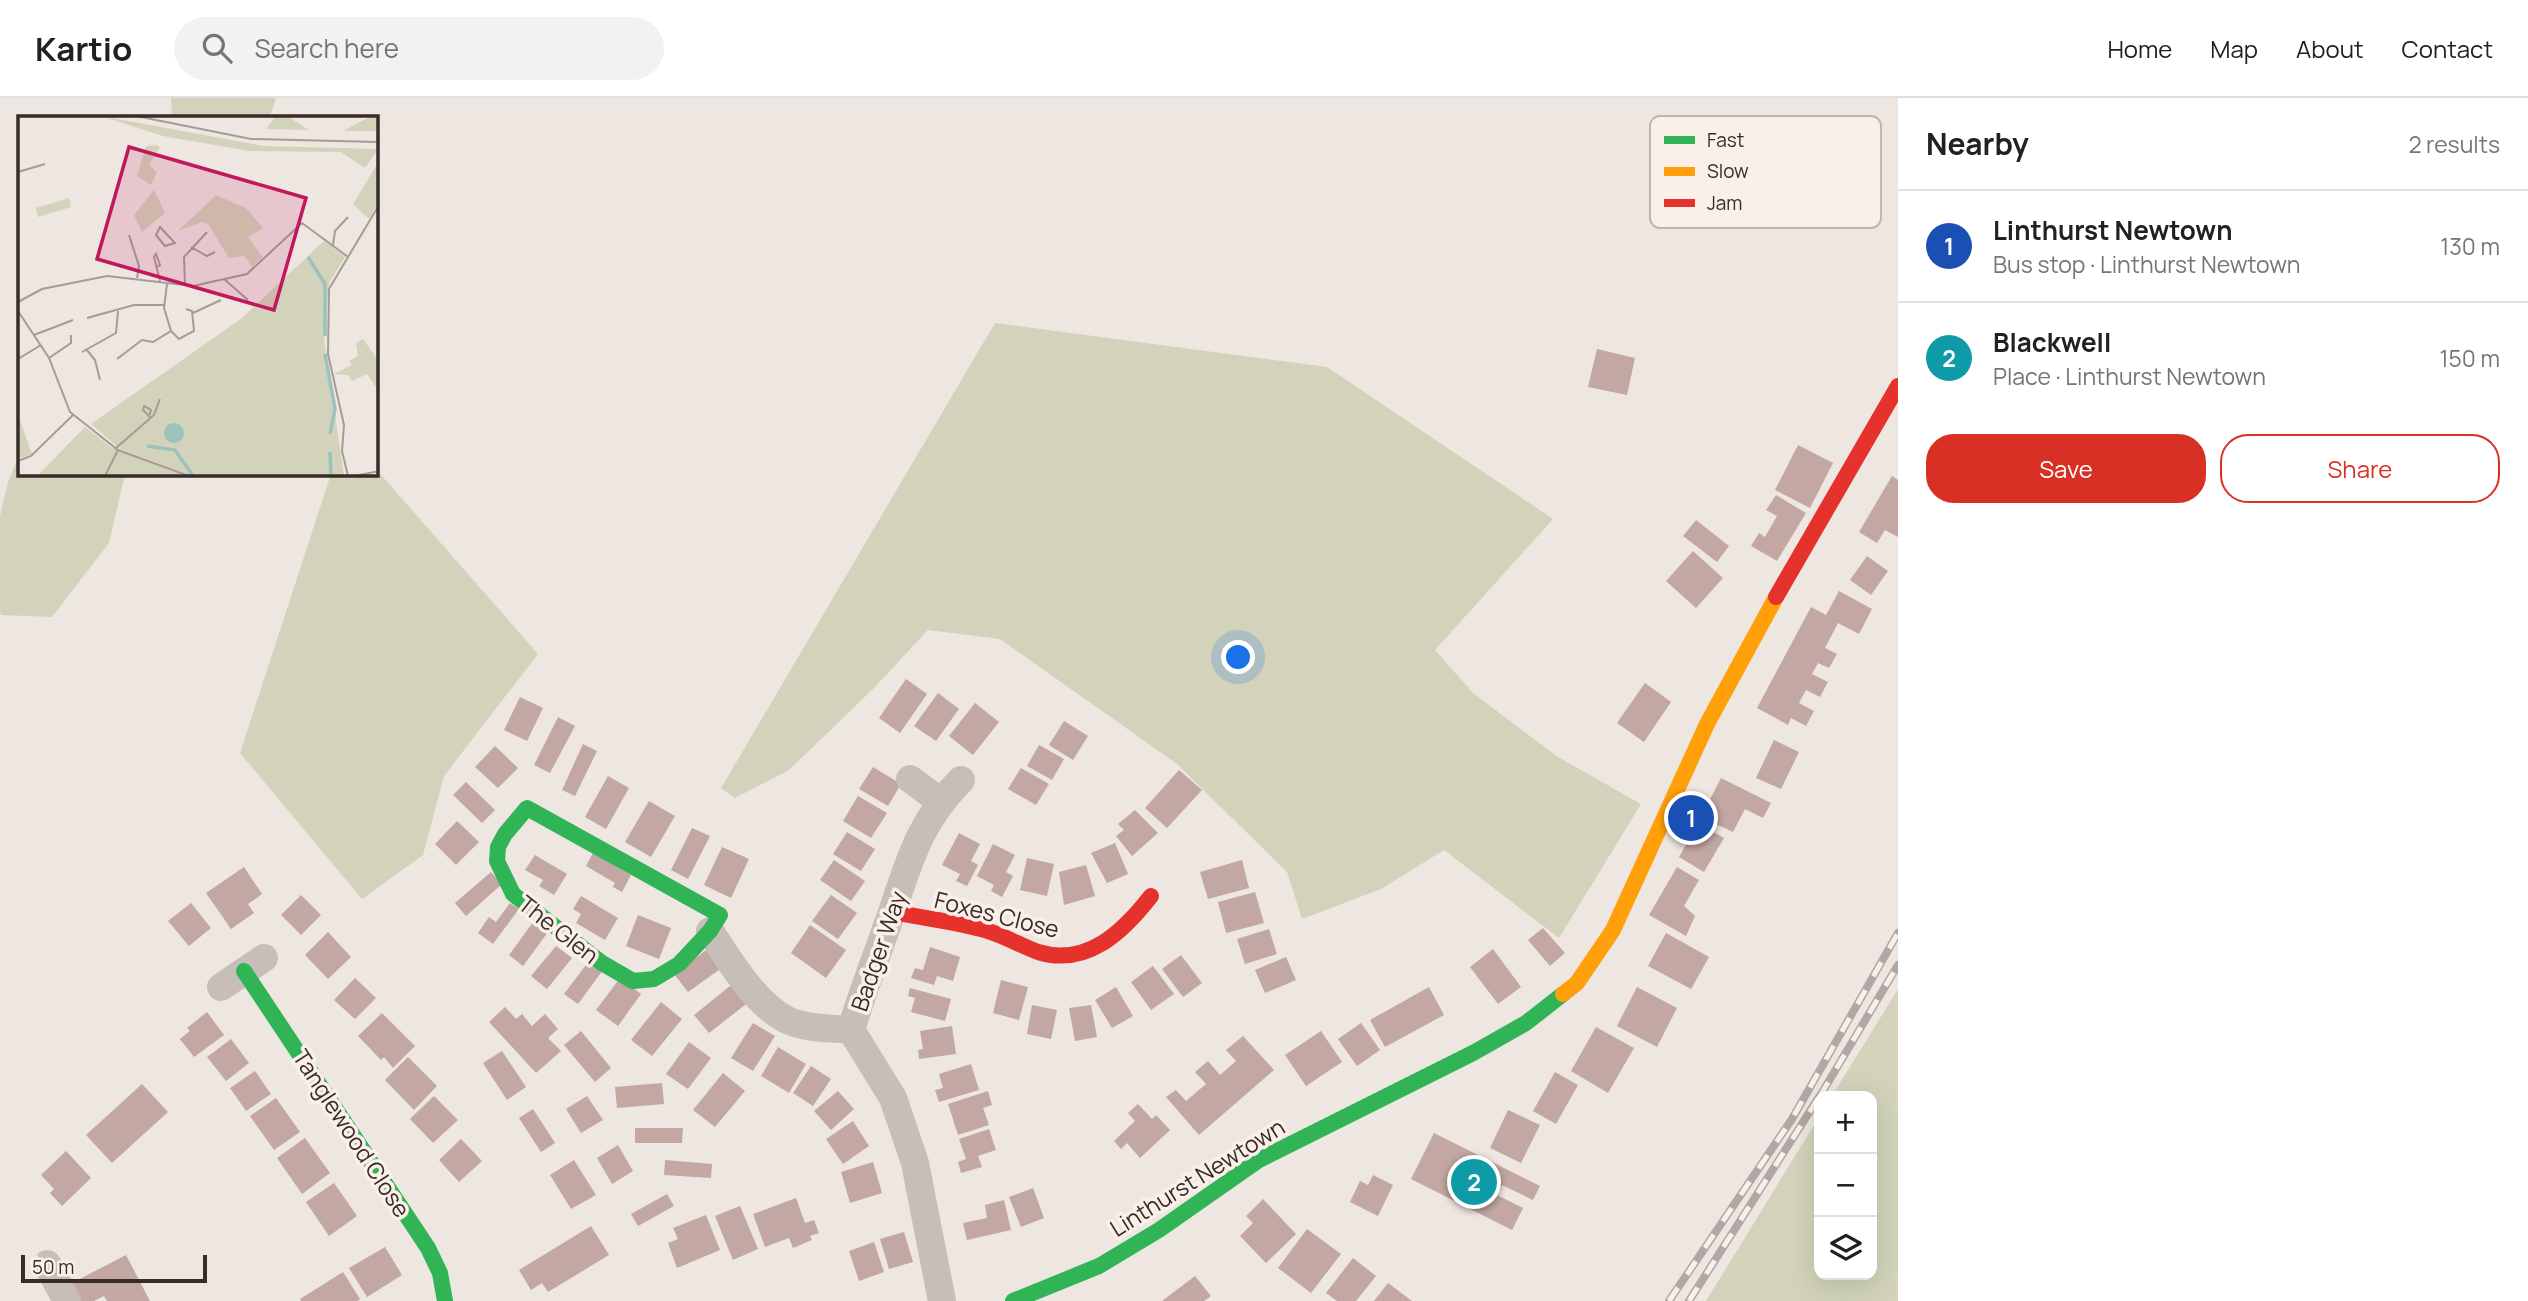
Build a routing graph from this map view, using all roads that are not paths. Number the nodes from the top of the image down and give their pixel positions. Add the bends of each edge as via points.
1 (1898, 386) edge
2 (910, 779) dead end
3 (961, 780) dead end
4 (940, 801) junction
5 (1151, 896) dead end
6 (892, 912) junction
7 (710, 931) junction
8 (254, 964) joint
9 (221, 987) dead end
10 (851, 1030) junction
11 (47, 1264) dead end
12 (67, 1301) edge
13 (446, 1301) edge
14 (942, 1301) edge
15 (1013, 1301) edge

1 - 15 street, Linthurst Newtown via 1707,724 1613,930 1577,983 1526,1023 1494,1041 1259,1160 1098,1266
2 - 4 street
3 - 4 street, Badger Way
4 - 6 street, Badger Way via 925,826
5 - 6 street, Foxes Close via 1110,942 1082,955 1045,954 995,933
6 - 10 street, Badger Way
7 - 7 street, The Glen via 720,915 527,808 498,847 497,861 513,894 602,963 633,981 654,979 679,964
7 - 10 street, The Glen via 764,1003 788,1020
8 - 9 street, Tanglewood Close
8 - 13 street, Tanglewood Close via 337,1107 428,1248
10 - 14 street, Badger Way via 893,1098 915,1163
11 - 12 street

